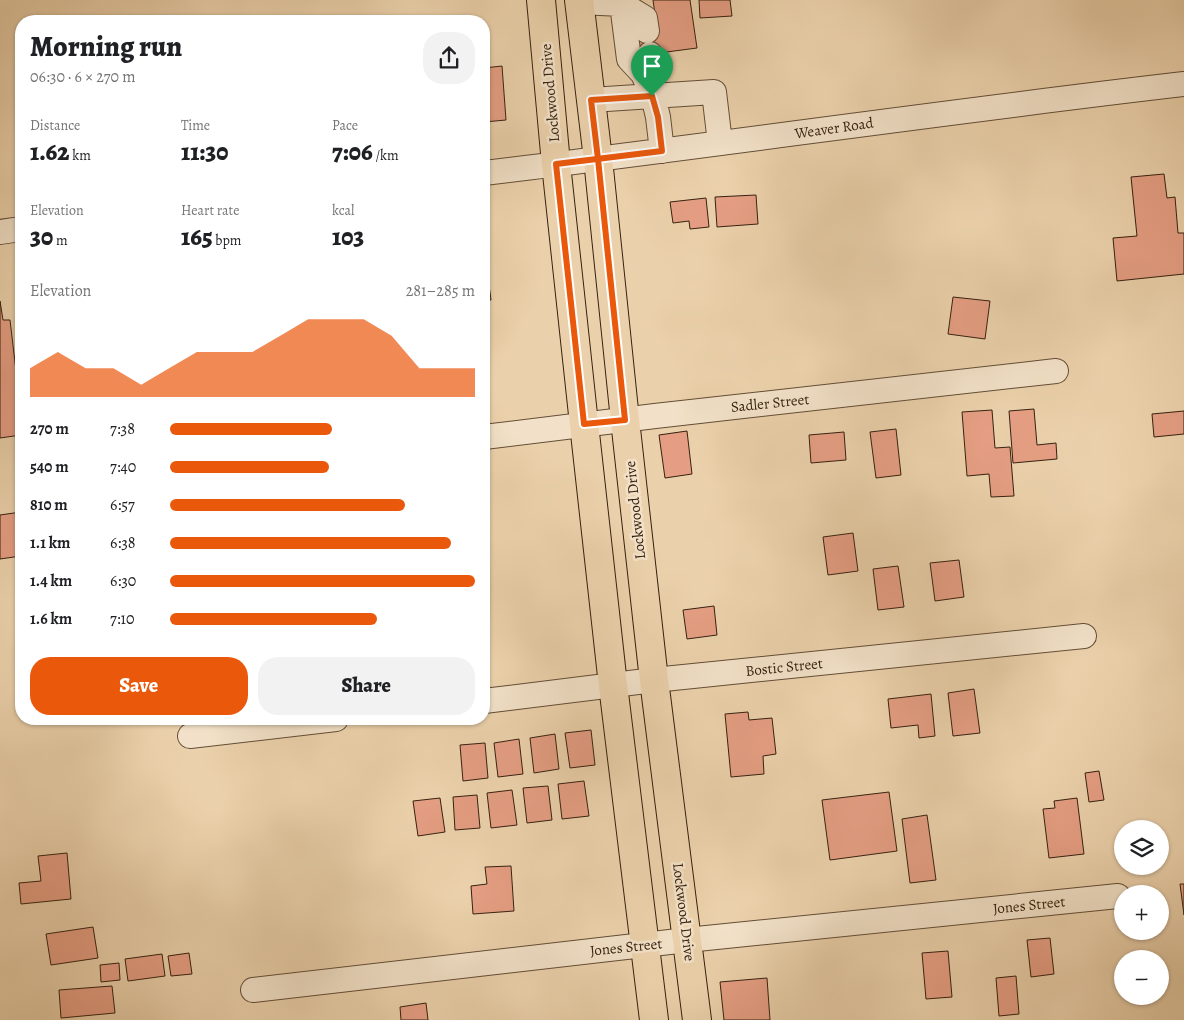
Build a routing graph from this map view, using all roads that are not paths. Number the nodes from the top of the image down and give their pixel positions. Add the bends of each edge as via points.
1 (541, 0) edge
2 (579, 1) edge
3 (622, 4) junction
4 (647, 31) dead end
5 (1184, 84) edge
6 (652, 96) junction
7 (591, 100) junction
8 (720, 143) junction
9 (662, 151) junction
10 (598, 159) junction
11 (556, 164) junction
12 (490, 172) edge
13 (15, 230) edge
14 (0, 232) edge
15 (1056, 371) dead end
16 (625, 420) junction
17 (584, 424) junction
18 (490, 436) edge
19 (1084, 636) dead end
20 (654, 680) junction
21 (613, 685) junction
22 (490, 700) edge
23 (284, 725) edge
24 (190, 736) dead end
25 (1114, 896) edge
26 (687, 940) junction
27 (644, 945) junction
28 (254, 990) dead end
29 (654, 1020) edge
30 (697, 1020) edge

1 - 11 main road, Lockwood Drive
2 - 3 street
2 - 7 main road, Lockwood Drive
3 - 4 street via 645,18
3 - 6 street via 629,59 647,64
5 - 8 street, Weaver Road
6 - 7 street
6 - 8 street via 714,92
6 - 9 street
7 - 10 main road, Lockwood Drive
8 - 9 street, Weaver Road
9 - 10 street, Weaver Road
10 - 11 street, Weaver Road
10 - 16 main road, Lockwood Drive
11 - 12 street, Weaver Road
11 - 17 main road, Lockwood Drive
13 - 14 street
15 - 16 street, Sadler Street
16 - 17 street, Sadler Street
16 - 20 main road, Lockwood Drive
17 - 18 street, Sadler Street
17 - 21 main road, Lockwood Drive
19 - 20 street, Bostic Street
20 - 21 street, Bostic Street
20 - 26 main road, Lockwood Drive
21 - 22 street, Bostic Street
21 - 27 main road, Lockwood Drive
23 - 24 street
25 - 26 street, Jones Street
26 - 27 street, Jones Street
26 - 30 main road, Lockwood Drive
27 - 28 street, Jones Street
27 - 29 main road, Lockwood Drive

